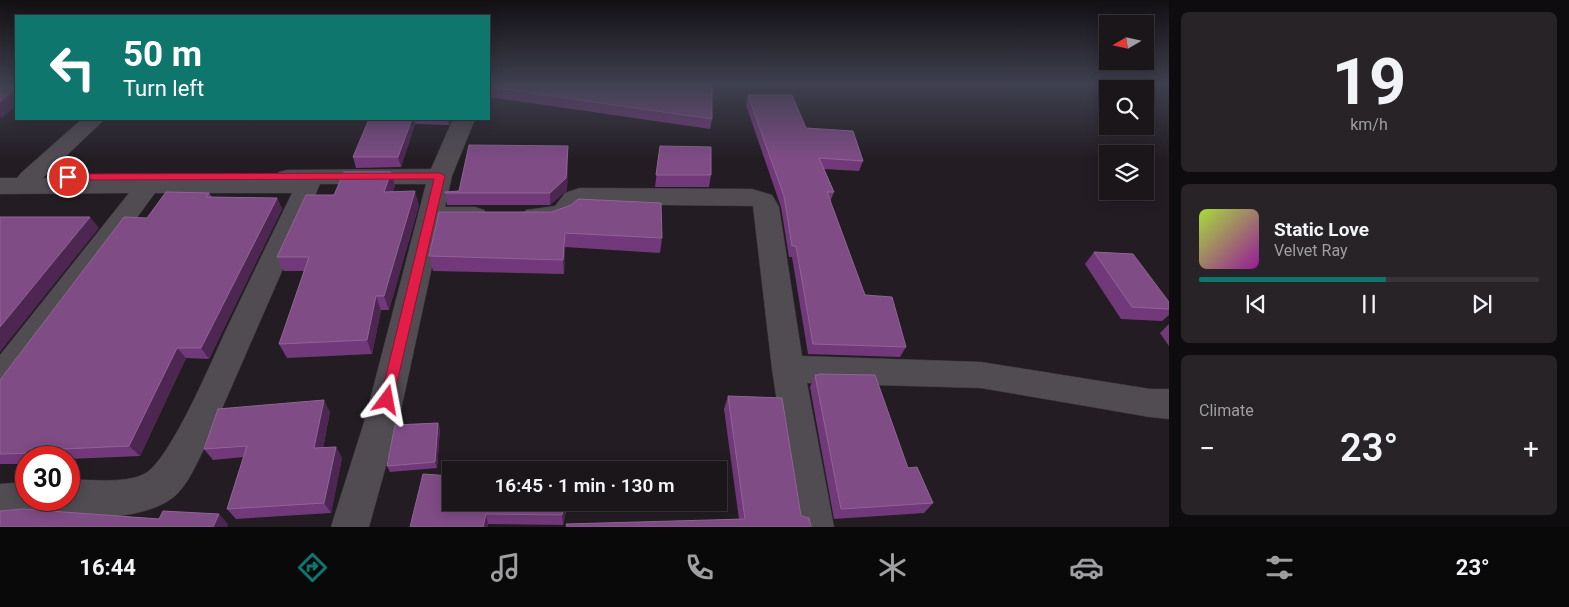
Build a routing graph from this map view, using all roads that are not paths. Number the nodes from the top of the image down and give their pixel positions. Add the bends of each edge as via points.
1 (93, 120) edge
2 (464, 120) edge
3 (440, 176) junction
4 (0, 186) edge
5 (148, 186) junction
6 (430, 216) junction
7 (788, 369) junction
8 (0, 379) edge
9 (1169, 404) edge
10 (80, 498) edge
11 (15, 501) edge
12 (0, 502) edge
13 (350, 527) edge
14 (815, 527) edge

1 - 3 street via 29,178
2 - 3 street
3 - 6 street
4 - 5 street
5 - 8 street
5 - 10 street via 308,185 195,432 174,468 160,486 138,495
6 - 7 street via 559,215 574,198 580,196 752,197 762,200 766,207
6 - 13 street via 382,419
7 - 9 street via 982,375
7 - 14 street
11 - 12 street

